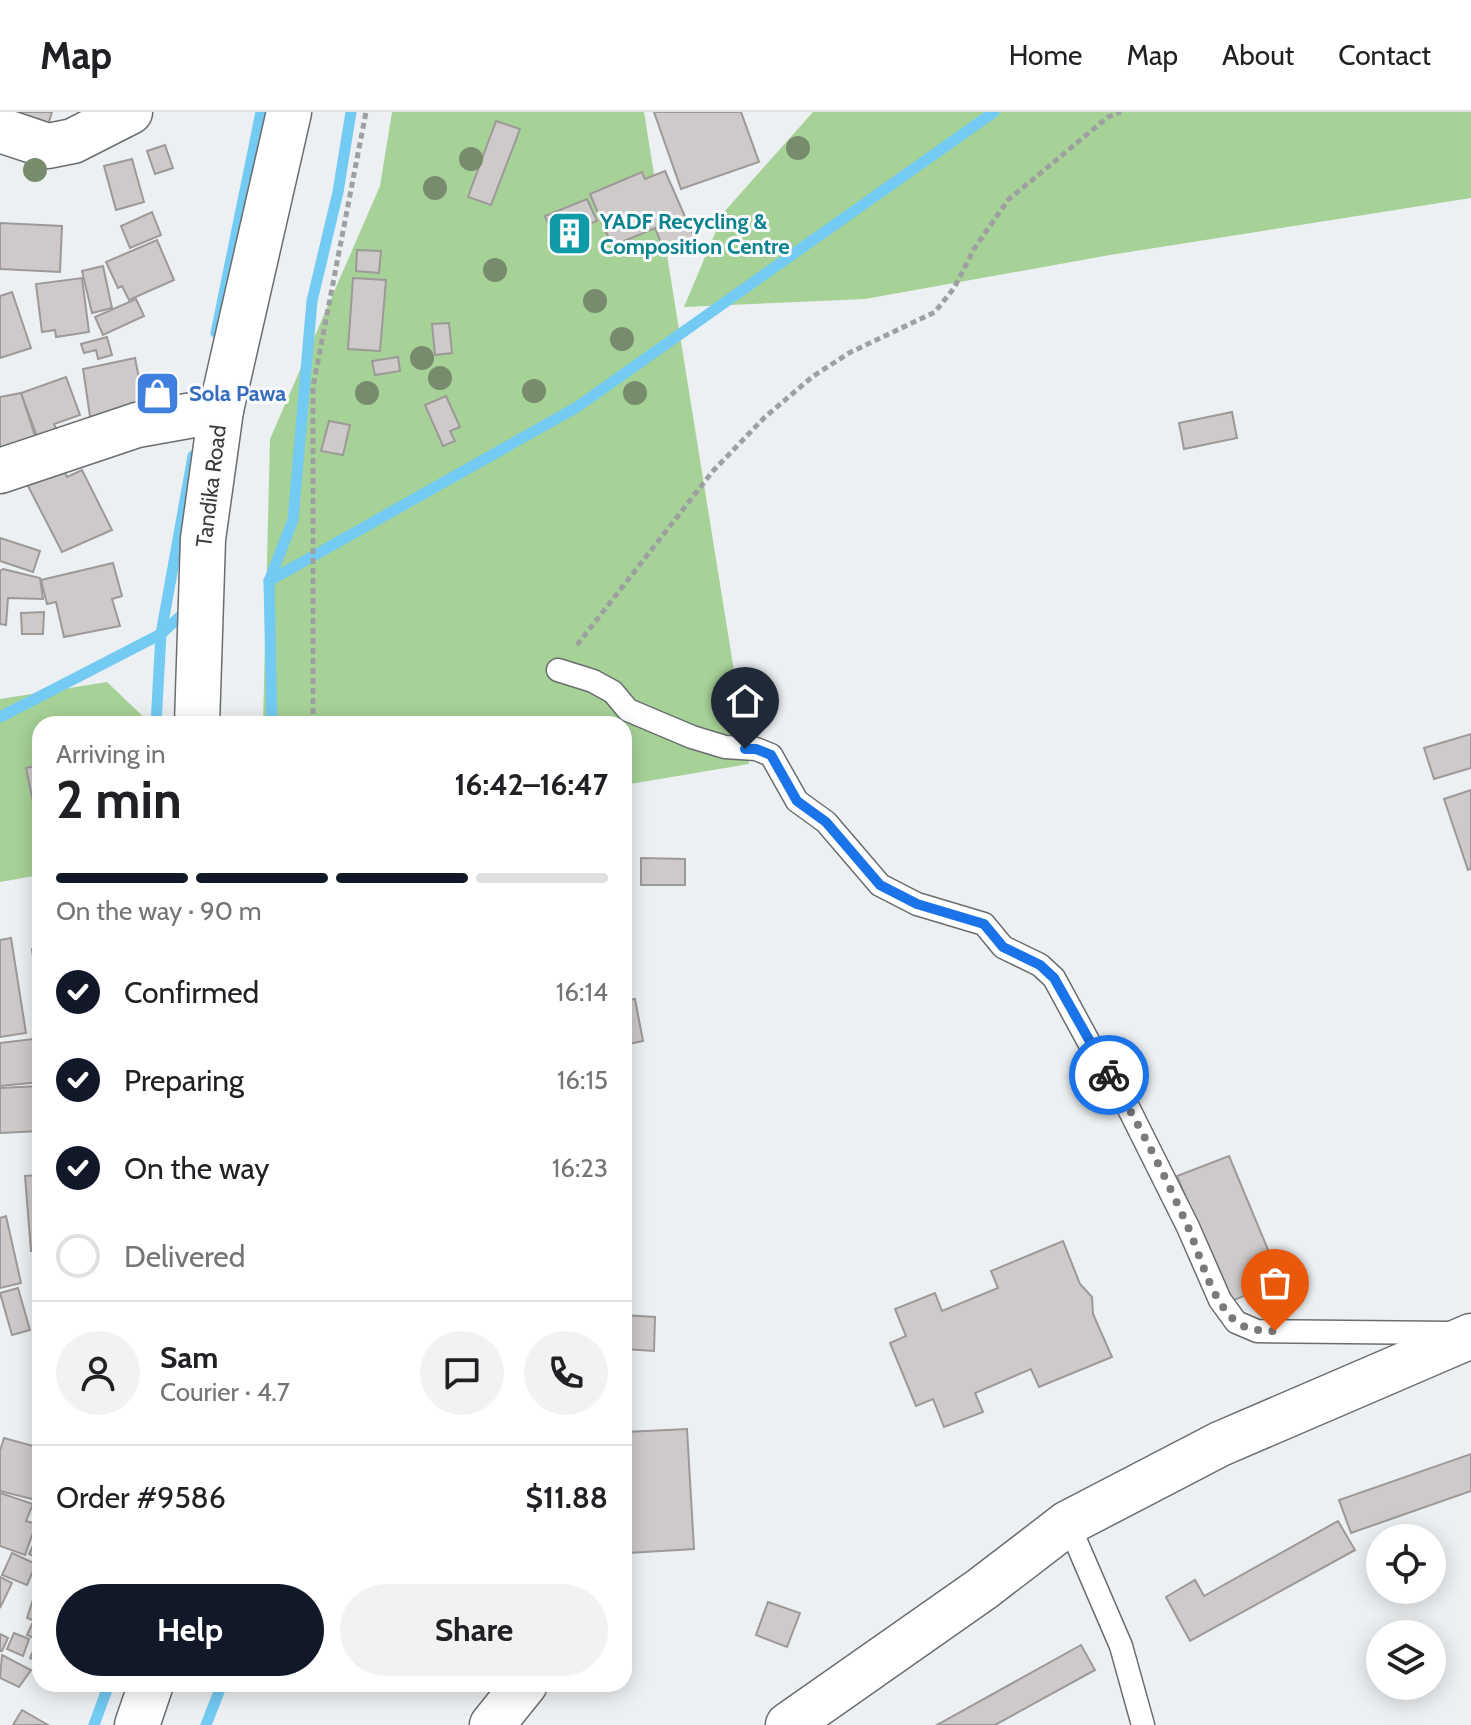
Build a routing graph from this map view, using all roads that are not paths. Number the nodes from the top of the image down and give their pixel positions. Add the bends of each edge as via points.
1 (130, 112) edge
2 (289, 112) edge
3 (0, 130) edge
4 (221, 410) junction
5 (0, 471) edge
6 (558, 670) road end
7 (197, 716) edge
8 (1471, 1335) edge
9 (1068, 1523) junction
10 (148, 1692) edge
11 (519, 1692) edge
12 (137, 1725) edge
13 (492, 1725) edge
14 (788, 1725) edge
15 (1143, 1725) edge

1 - 3 street via 73,141 48,146
2 - 4 street, Tandika Road
4 - 5 street via 137,425
4 - 7 street, Tandika Road via 203,539
6 - 8 lane via 593,681 613,692 628,710 692,737 771,755 797,801 826,822 880,885 917,904 984,924 1003,947 1046,970 1127,1105 1213,1287 1236,1322 1257,1331
8 - 9 street via 1220,1444
9 - 14 street
9 - 15 lane via 1121,1646
10 - 12 street
11 - 13 street

